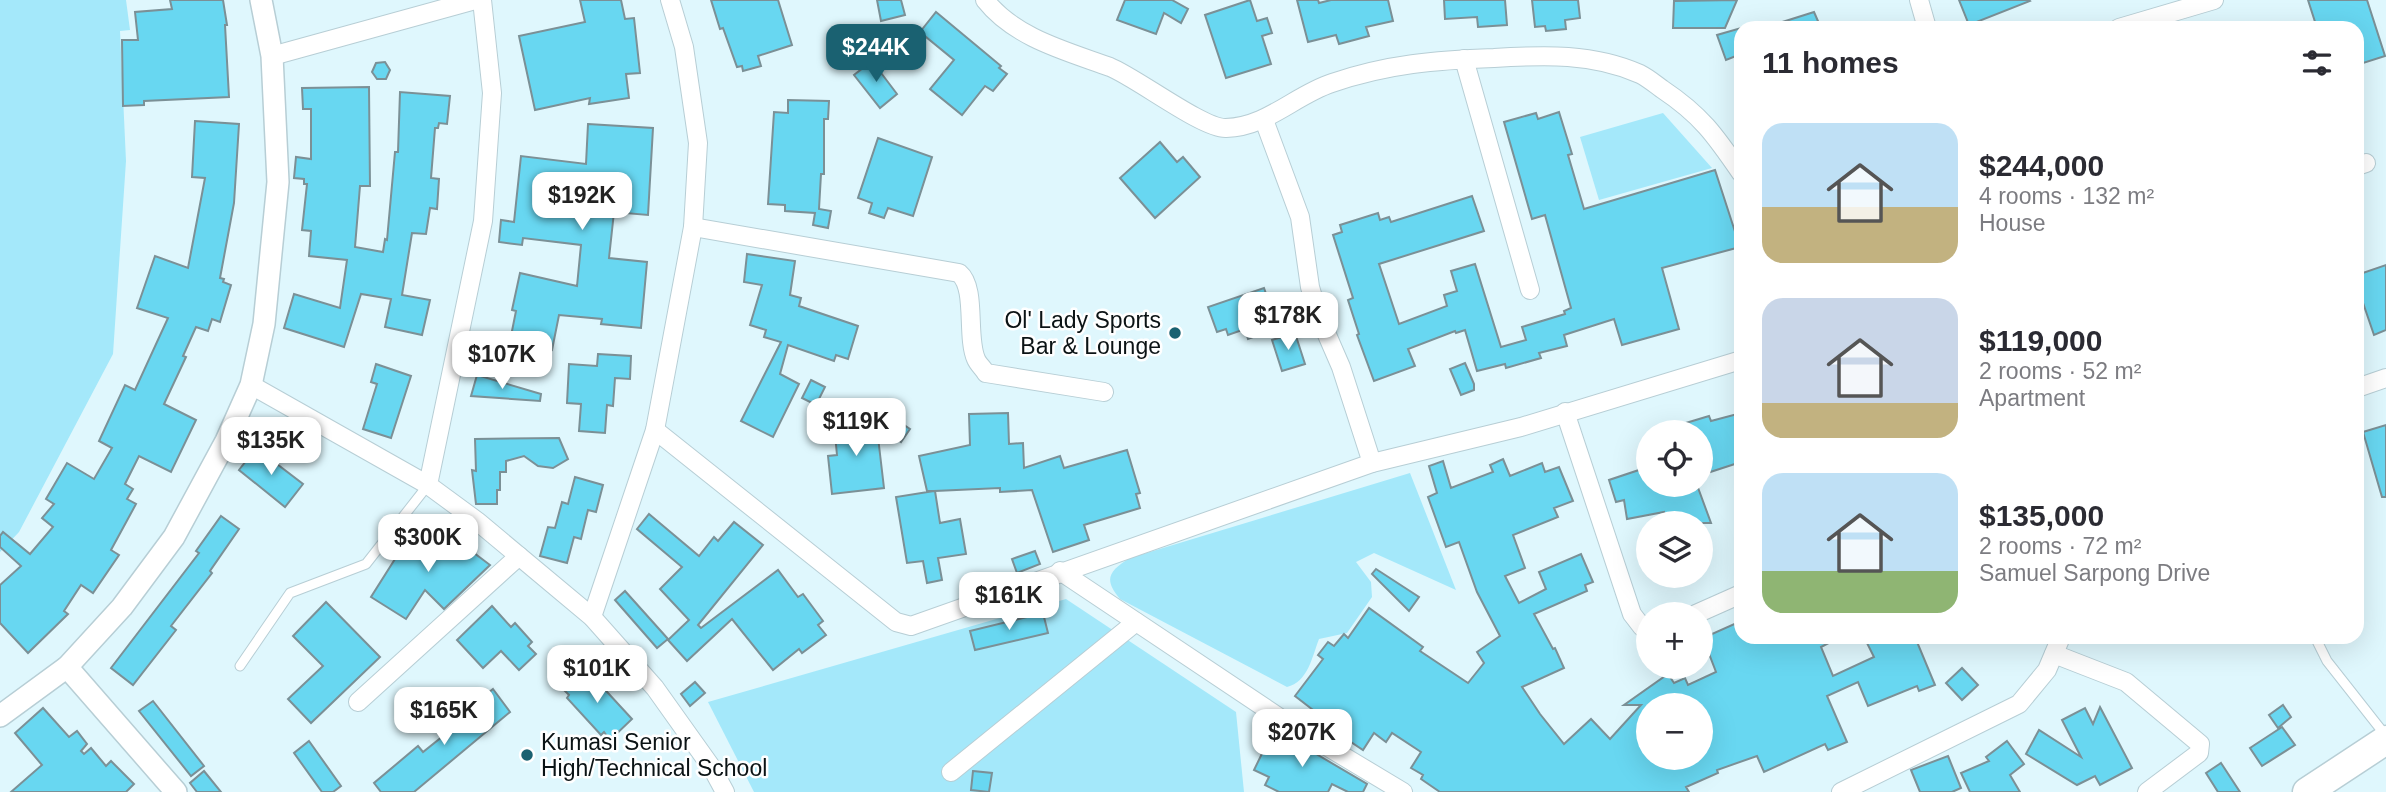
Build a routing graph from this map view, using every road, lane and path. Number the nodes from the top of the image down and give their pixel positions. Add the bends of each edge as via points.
1 (261, 0) edge
2 (475, 0) edge
3 (482, 0) edge
4 (670, 0) edge
5 (985, 0) edge
6 (1919, 0) edge
7 (2214, 0) edge
8 (1925, 21) edge
9 (2143, 21) edge
10 (272, 55) junction
11 (1464, 59) junction
12 (1264, 120) junction
13 (1734, 163) edge
14 (693, 228) junction
15 (1530, 290) dead end
16 (1734, 362) edge
17 (2386, 378) edge
18 (251, 385) junction
19 (2364, 386) edge
20 (1104, 392) dead end
21 (1565, 412) junction
22 (655, 430) junction
23 (1372, 464) junction
24 (428, 485) junction
25 (519, 556) junction
26 (1060, 572) junction
27 (1734, 597) edge
28 (1713, 606) edge
29 (592, 617) junction
30 (1636, 619) edge
31 (1136, 621) junction
32 (2318, 644) edge
33 (2057, 645) edge
34 (240, 666) dead end
35 (67, 667) junction
36 (358, 702) dead end
37 (0, 716) edge
38 (2386, 738) edge
39 (951, 772) dead end
40 (176, 792) edge
41 (725, 792) edge
42 (1403, 792) edge
43 (1841, 792) edge
44 (2147, 792) edge
45 (2307, 792) edge

1 - 10 street
2 - 10 street
3 - 24 street via 492,93 483,221
4 - 14 street via 684,47 698,143
5 - 12 street via 1009,23 1037,39 1121,72 1202,120 1223,128
6 - 8 street
7 - 9 street
10 - 18 street via 278,182 264,324
11 - 12 street via 1395,65 1348,78 1316,88
11 - 13 street via 1565,55 1641,75 1688,106
11 - 15 street
12 - 23 street via 1300,217 1318,314 1341,367
14 - 20 street via 959,273 967,284 976,360 986,373
14 - 22 street
16 - 21 street
17 - 19 street
18 - 24 street
18 - 35 street via 174,537 122,607
21 - 23 street
21 - 30 street
22 - 26 street via 896,622 911,626 925,622
22 - 29 street
23 - 26 street
24 - 25 street
24 - 34 lane via 366,564 290,593
25 - 29 street
25 - 36 street
26 - 31 street
27 - 28 street
29 - 41 street via 655,688
31 - 39 street
31 - 42 street via 1283,720
32 - 38 lane
33 - 43 street via 2047,670 2019,704
33 - 44 street via 2126,682 2200,744 2199,753
35 - 37 street
35 - 40 street
38 - 45 highway

